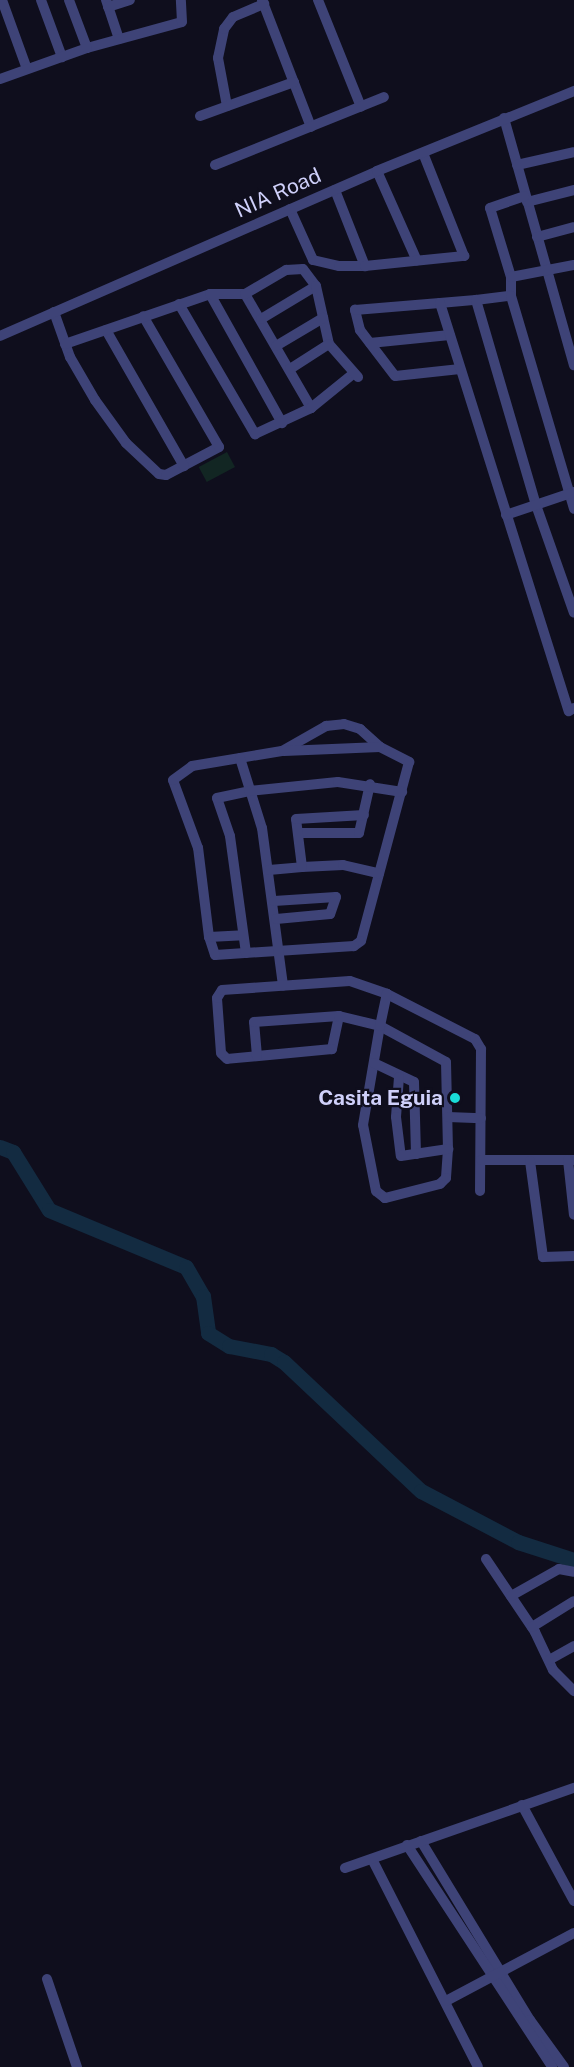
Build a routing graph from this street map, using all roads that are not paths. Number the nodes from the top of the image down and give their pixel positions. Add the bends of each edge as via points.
1 (2, 0) edge
2 (41, 0) edge
3 (69, 0) edge
4 (130, 0) edge
5 (181, 0) edge
6 (318, 0) edge
7 (263, 2) edge
8 (107, 4) edge
9 (119, 39) junction
10 (87, 48) junction
11 (62, 57) junction
12 (27, 69) junction
13 (0, 79) edge
14 (294, 82) junction
15 (574, 91) edge
16 (384, 97) dead end
17 (227, 106) junction
18 (361, 107) junction
19 (200, 116) dead end
20 (504, 118) junction
21 (311, 127) junction
22 (574, 152) edge
23 (423, 153) junction
24 (215, 165) dead end
25 (517, 165) junction
26 (377, 171) junction
27 (335, 190) junction
28 (574, 190) edge
29 (525, 199) junction
30 (290, 209) junction
31 (574, 227) edge
32 (537, 237) junction
33 (417, 261) junction
34 (574, 265) edge
35 (365, 266) junction
36 (546, 272) junction
37 (511, 277) junction
38 (316, 286) junction
39 (210, 294) junction
40 (245, 294) junction
41 (511, 296) junction
42 (476, 300) junction
43 (440, 303) junction
44 (179, 304) junction
45 (54, 312) junction
46 (143, 316) junction
47 (323, 318) junction
48 (261, 319) junction
49 (106, 330) junction
50 (450, 335) junction
51 (0, 336) edge
52 (370, 343) junction
53 (65, 344) junction
54 (329, 344) junction
55 (276, 346) junction
56 (574, 365) edge
57 (290, 369) junction
58 (460, 369) junction
59 (311, 408) junction
60 (282, 423) junction
61 (184, 466) junction
62 (571, 493) edge
63 (536, 506) junction
64 (574, 509) edge
65 (506, 515) junction
66 (574, 613) edge
67 (574, 708) edge
68 (380, 747) junction
69 (282, 751) junction
70 (240, 758) junction
71 (370, 784) junction
72 (249, 791) junction
73 (402, 792) junction
74 (364, 815) junction
75 (299, 833) junction
76 (302, 867) junction
77 (269, 870) junction
78 (379, 873) junction
79 (274, 901) junction
80 (276, 919) junction
81 (243, 935) junction
82 (209, 937) junction
83 (279, 950) junction
84 (246, 953) junction
85 (283, 986) junction
86 (387, 994) junction
87 (339, 1016) junction
88 (380, 1026) junction
89 (257, 1056) junction
90 (374, 1063) junction
91 (399, 1077) junction
92 (448, 1117) junction
93 (481, 1118) junction
94 (447, 1149) junction
95 (416, 1154) junction
96 (481, 1160) junction
97 (571, 1160) edge
98 (530, 1161) junction
99 (480, 1191) dead end
100 (574, 1215) edge
101 (574, 1256) edge
102 (486, 1559) dead end
103 (574, 1572) edge
104 (511, 1596) junction
105 (574, 1601) edge
106 (531, 1627) junction
107 (574, 1646) edge
108 (549, 1660) junction
109 (574, 1691) edge
110 (574, 1788) edge
111 (522, 1805) junction
112 (421, 1840) junction
113 (407, 1845) junction
114 (372, 1859) junction
115 (345, 1868) dead end
116 (574, 1901) edge
117 (574, 1933) edge
118 (497, 1973) junction
119 (47, 1979) dead end
120 (446, 2001) junction
121 (77, 2067) edge
122 (478, 2067) edge
123 (552, 2067) edge
124 (564, 2067) edge

1 - 12 street
2 - 11 street
3 - 10 street
4 - 8 street
5 - 9 street via 182,22
6 - 18 street
7 - 14 street
7 - 17 street via 233,17 224,28 219,58
8 - 9 street
9 - 10 street
10 - 11 street
11 - 12 street
12 - 13 street
14 - 17 street
14 - 21 street
15 - 20 street, NIA Road
16 - 18 street
17 - 19 street
18 - 21 street
20 - 23 street, NIA Road
20 - 25 street
21 - 24 street
22 - 25 street
23 - 26 street, NIA Road
23 - 33 street via 464,256
25 - 29 street
26 - 27 street, NIA Road
26 - 33 street
27 - 30 street, NIA Road
27 - 35 street
28 - 29 street
29 - 32 street
29 - 37 street via 490,208
30 - 35 street via 313,260
30 - 45 street, NIA Road
31 - 32 street
32 - 36 street
33 - 35 street
34 - 36 street
36 - 37 street
36 - 56 street
37 - 41 street
38 - 40 street via 303,269 286,270
38 - 47 street
38 - 48 street
39 - 40 street
39 - 44 street
39 - 60 street
40 - 48 street
41 - 42 street
41 - 62 street
42 - 43 street
42 - 63 street
43 - 50 street
43 - 52 street via 355,310 360,330
44 - 46 street
44 - 60 street via 255,434
45 - 51 street, NIA Road
45 - 53 street
46 - 49 street
46 - 61 street via 219,447
47 - 54 street
47 - 55 street
48 - 55 street
49 - 53 street
49 - 61 street
50 - 52 street
50 - 58 street
52 - 58 street via 395,376
53 - 61 street via 95,400 126,443 162,476
54 - 57 street
54 - 59 street via 356,375
55 - 57 street
57 - 59 street
58 - 65 street
59 - 60 street
62 - 63 street
62 - 64 street
63 - 65 street
63 - 66 street
65 - 67 street via 569,711
68 - 69 street
68 - 69 street via 360,729 344,724 326,726
68 - 73 street via 409,762
69 - 70 street
70 - 72 street
70 - 82 street via 192,766 173,780 198,849
71 - 72 street via 338,782
71 - 73 street
71 - 74 street
72 - 77 street via 262,828
72 - 81 street via 217,798 230,836
73 - 78 street
74 - 75 street via 359,833
74 - 75 street via 300,817 296,823
75 - 76 street
76 - 77 street
76 - 78 street via 343,865
77 - 79 street
78 - 83 street via 359,945
79 - 80 street
79 - 80 street via 337,895 330,914
80 - 83 street
81 - 82 street
81 - 84 street
82 - 84 street via 215,955
83 - 84 street
83 - 85 street
85 - 86 street via 350,981
85 - 89 street via 218,993 223,1057
86 - 88 street
86 - 93 street via 480,1043
87 - 88 street
87 - 89 street via 332,1049
87 - 89 street via 254,1022
88 - 90 street
88 - 92 street via 446,1062
90 - 91 street
90 - 94 street via 363,1125 379,1196 444,1182
91 - 95 street via 414,1082
91 - 95 street via 399,1151 404,1157
92 - 93 street
92 - 94 street
93 - 96 street
94 - 95 street
96 - 98 street
96 - 99 street
97 - 98 street
97 - 100 street
98 - 101 street via 543,1257
102 - 104 street
103 - 104 street via 559,1569
104 - 106 street
105 - 106 street
106 - 108 street
107 - 108 street
108 - 109 street
110 - 111 street
111 - 112 street
111 - 116 street
112 - 113 street
112 - 118 street
113 - 114 street
113 - 118 street
114 - 115 street
114 - 120 street
117 - 118 street
118 - 120 street
118 - 123 street
118 - 124 street
119 - 121 street
120 - 122 street

